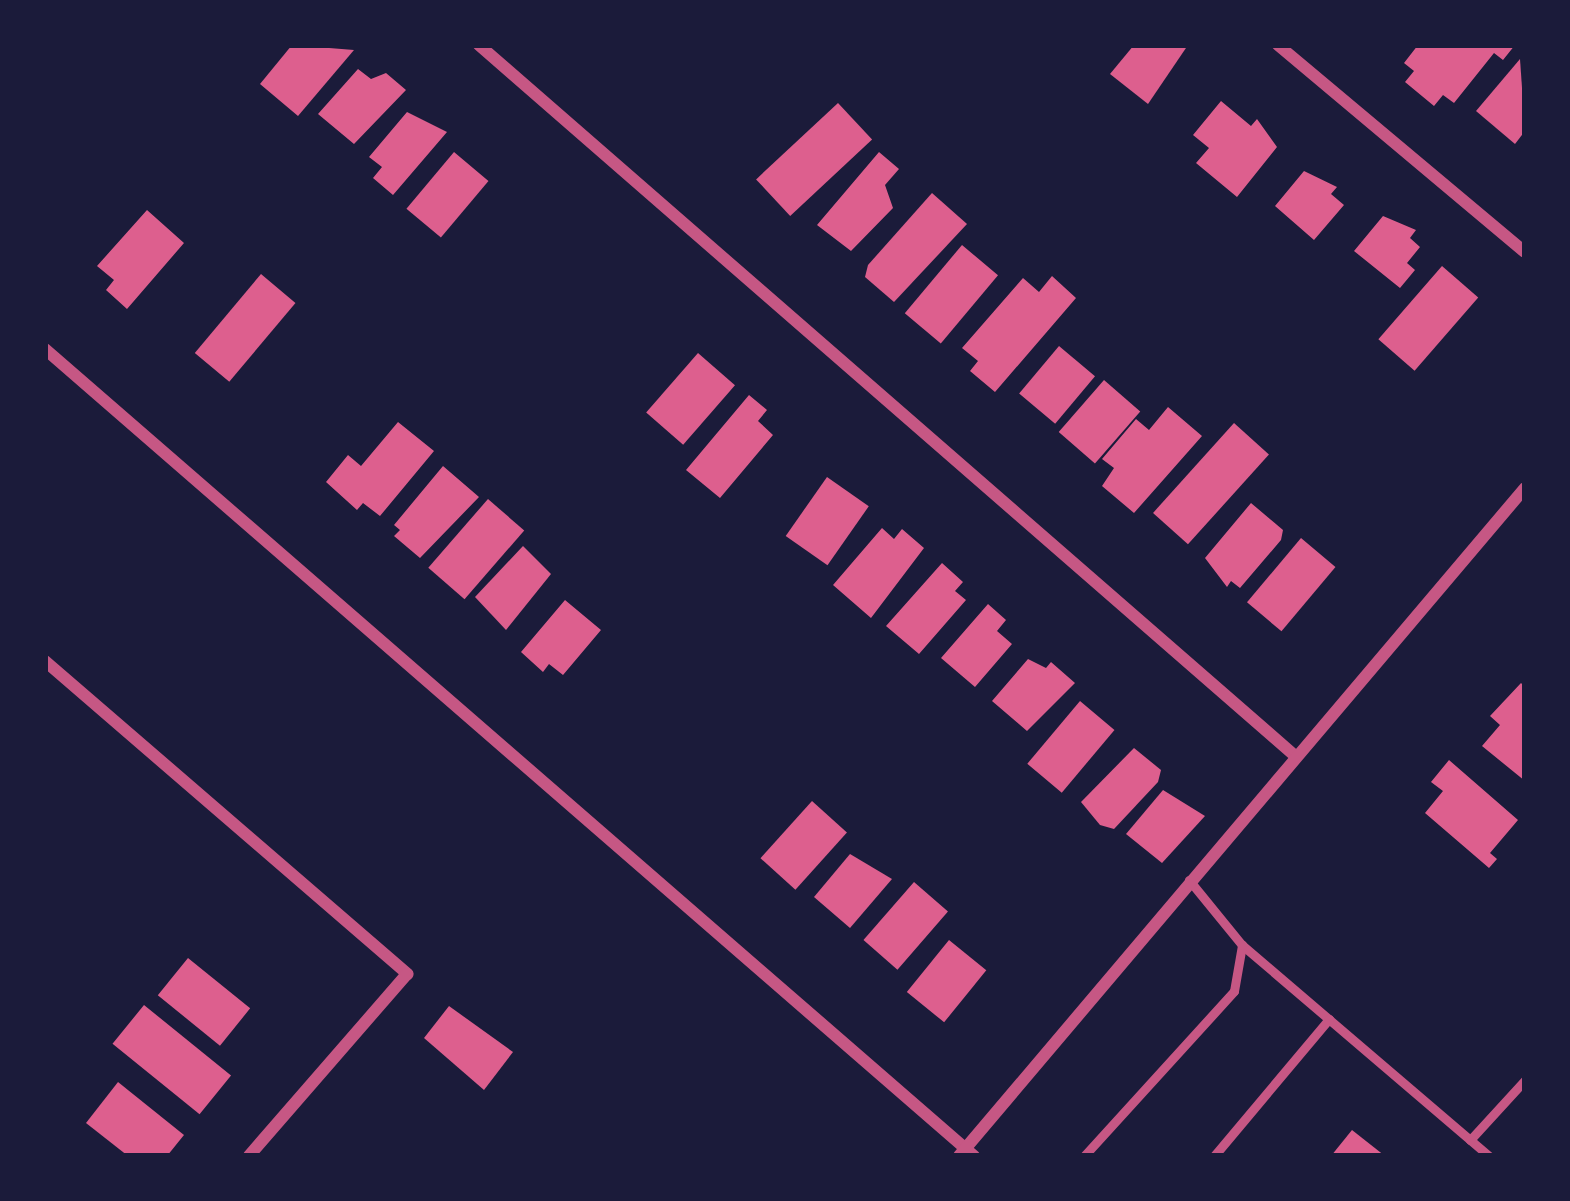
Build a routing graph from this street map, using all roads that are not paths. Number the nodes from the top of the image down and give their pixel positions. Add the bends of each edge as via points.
1 (479, 45) edge
2 (1278, 45) edge
3 (1525, 252) edge
4 (45, 349) edge
5 (1525, 488) edge
6 (45, 661) edge
7 (1293, 754) junction
8 (1189, 880) junction
9 (1242, 945) junction
10 (1329, 1019) junction
11 (1525, 1080) edge
12 (1471, 1140) junction
13 (966, 1153) edge
14 (249, 1156) edge
15 (1084, 1156) edge
16 (1214, 1156) edge
17 (1489, 1156) edge

1 - 7 street
2 - 3 street
4 - 13 street
5 - 7 street
6 - 14 street via 406,974
7 - 8 street
8 - 9 lane
8 - 13 street
9 - 10 lane
9 - 15 lane via 1234,991
10 - 12 lane
10 - 16 lane
11 - 12 lane
12 - 17 lane

